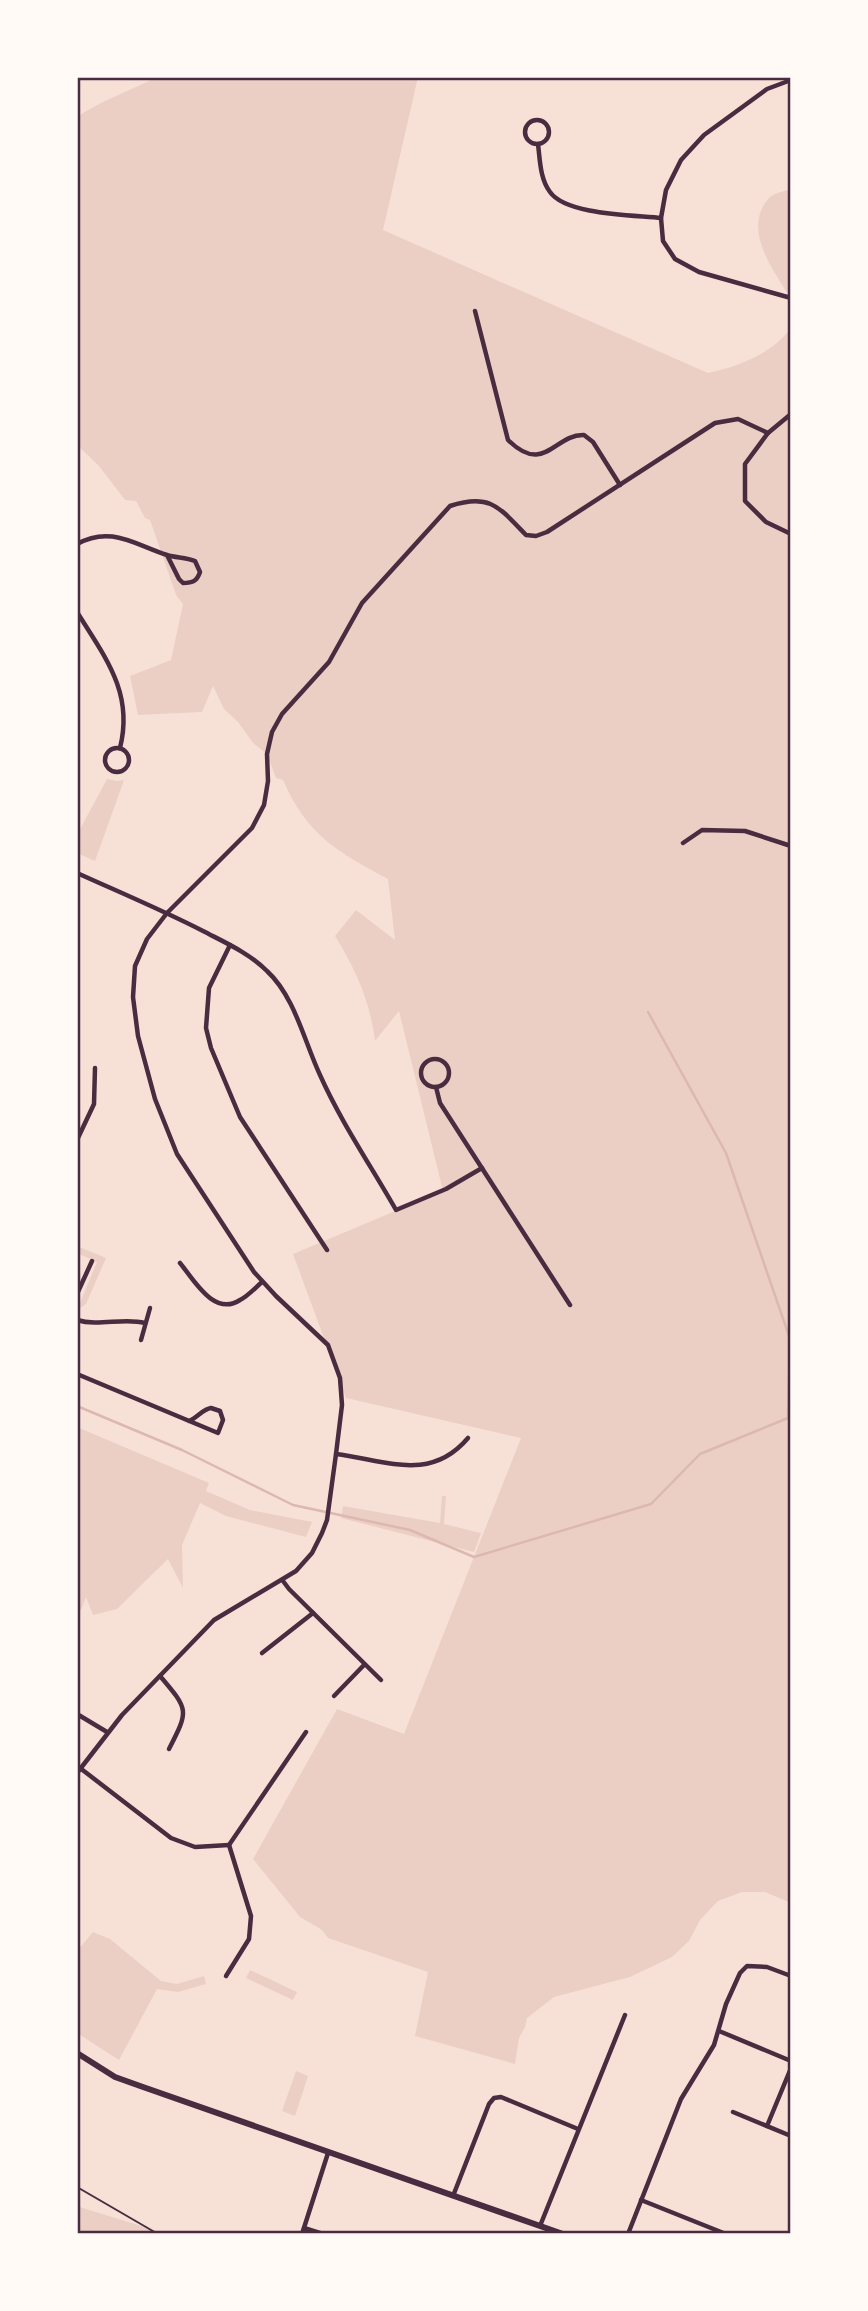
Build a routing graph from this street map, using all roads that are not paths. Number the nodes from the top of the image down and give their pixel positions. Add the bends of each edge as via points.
1 (791, 80) edge
2 (538, 144) junction
3 (661, 218) junction
4 (791, 298) edge
5 (475, 311) dead end
6 (791, 414) edge
7 (768, 433) junction
8 (620, 485) junction
9 (791, 534) edge
10 (77, 544) edge
11 (167, 555) junction
12 (77, 612) edge
13 (120, 748) junction
14 (683, 843) dead end
15 (791, 846) edge
16 (77, 873) edge
17 (167, 913) junction
18 (230, 945) junction
19 (95, 1068) dead end
20 (436, 1087) junction
21 (77, 1140) edge
22 (482, 1168) junction
23 (327, 1250) dead end
24 (92, 1261) dead end
25 (180, 1263) dead end
26 (262, 1282) junction
27 (77, 1294) edge
28 (570, 1304) dead end
29 (149, 1308) dead end
30 (77, 1320) edge
31 (145, 1323) junction
32 (141, 1340) dead end
33 (77, 1374) edge
34 (189, 1421) junction
35 (468, 1437) dead end
36 (336, 1454) junction
37 (283, 1581) junction
38 (313, 1613) junction
39 (262, 1653) dead end
40 (364, 1665) junction
41 (160, 1676) junction
42 (381, 1680) dead end
43 (334, 1696) dead end
44 (77, 1714) edge
45 (107, 1732) junction
46 (306, 1732) dead end
47 (169, 1749) dead end
48 (79, 1771) edge
49 (229, 1845) junction
50 (226, 1976) dead end
51 (791, 1976) edge
52 (625, 2015) dead end
53 (719, 2031) junction
54 (77, 2053) edge
55 (791, 2061) edge
56 (791, 2068) edge
57 (733, 2112) dead end
58 (767, 2126) junction
59 (578, 2129) junction
60 (791, 2136) edge
61 (328, 2153) junction
62 (453, 2196) junction
63 (641, 2200) junction
64 (540, 2226) junction
65 (303, 2231) edge
66 (323, 2234) edge
67 (563, 2234) edge
68 (628, 2234) edge
69 (726, 2234) edge

1 - 3 street via 767,89 704,135 681,160 666,190
2 - 2 street via 550,132 544,122 533,120 525,135
2 - 3 street via 545,183 561,201
3 - 4 street via 663,241 675,259 699,272
5 - 8 street via 508,440 527,453 542,454 584,435
6 - 7 street
7 - 8 street via 738,419 715,423
7 - 9 street via 745,464 745,501 766,523
8 - 17 street via 536,536 526,535 498,507 483,500 450,506 362,603 329,662 282,714 267,754 264,805 252,828
10 - 11 street via 88,538 120,536
11 - 11 street via 183,583 198,578 195,561
12 - 13 street via 117,681 125,721
13 - 13 street via 110,750 105,758 111,771 128,765 128,755
14 - 15 street via 702,830 745,831
16 - 17 street
17 - 18 street
17 - 26 street via 140,951 133,981 134,1017 147,1072 181,1160
18 - 22 street via 253,959 283,990 320,1076 396,1210
18 - 23 street via 209,988 206,1028 211,1048 240,1117
19 - 21 street via 94,1104
20 - 20 street via 447,1080 447,1066 430,1060 421,1076
20 - 22 street via 440,1103
22 - 28 street
24 - 27 street
25 - 26 street via 210,1300 225,1305 239,1302
26 - 36 street via 322,1338 333,1355 342,1405
29 - 31 street
30 - 31 street
31 - 32 street
33 - 34 street
34 - 34 street via 218,1433 223,1420 220,1411 211,1408
35 - 36 street via 442,1459 410,1467
36 - 37 street via 322,1533 303,1564
37 - 38 street
37 - 41 street via 214,1620
38 - 39 street
38 - 40 street
40 - 42 street
40 - 43 street
41 - 45 street
41 - 47 street via 185,1712
44 - 45 street
45 - 48 street
46 - 49 street
48 - 49 street via 171,1838 194,1847
49 - 50 street via 251,1916 249,1939
51 - 53 street via 747,1966 740,1973
52 - 59 street
53 - 55 street
53 - 63 street via 681,2099
54 - 61 main road via 116,2077
56 - 58 street
57 - 58 street
58 - 60 street
59 - 62 street via 494,2098
59 - 64 street
61 - 62 main road
61 - 65 street
62 - 64 main road
63 - 68 street
63 - 69 street
64 - 67 main road
65 - 66 street

